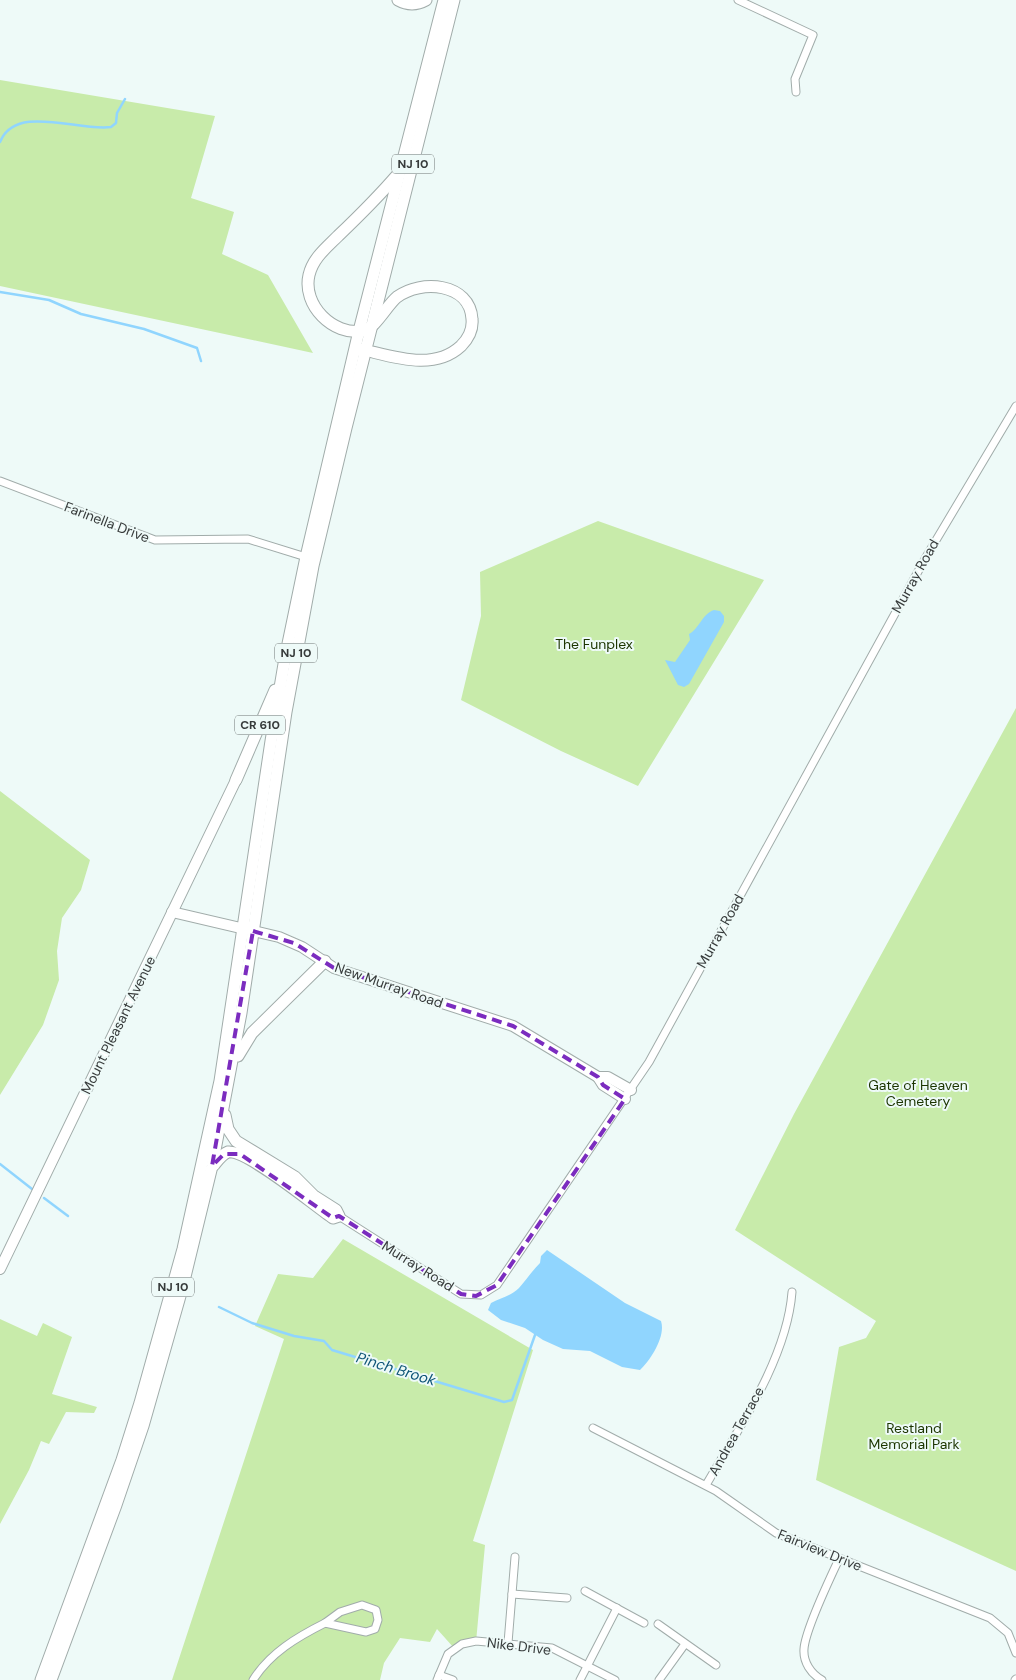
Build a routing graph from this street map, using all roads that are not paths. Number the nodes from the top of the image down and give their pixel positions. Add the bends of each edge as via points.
1 (398, 0) edge
2 (426, 0) edge
3 (444, 0) edge
4 (454, 0) edge
5 (738, 0) edge
6 (796, 92) dead end
7 (400, 171) junction
8 (372, 327) junction
9 (359, 332) junction
10 (361, 349) junction
11 (1016, 406) edge
12 (0, 481) edge
13 (306, 557) junction
14 (283, 670) junction
15 (236, 780) joint
16 (172, 912) junction
17 (248, 930) junction
18 (325, 962) junction
19 (230, 1079) junction
20 (628, 1094) junction
21 (224, 1110) junction
22 (212, 1166) junction
23 (339, 1216) junction
24 (0, 1269) edge
25 (792, 1292) dead end
26 (594, 1428) dead end
27 (706, 1485) junction
28 (516, 1557) dead end
29 (839, 1559) junction
30 (585, 1591) dead end
31 (512, 1594) junction
32 (567, 1598) dead end
33 (617, 1608) junction
34 (325, 1622) junction
35 (644, 1623) dead end
36 (658, 1624) dead end
37 (508, 1643) junction
38 (685, 1644) junction
39 (1016, 1653) edge
40 (716, 1665) dead end
41 (587, 1666) junction
42 (438, 1678) edge
43 (41, 1680) edge
44 (51, 1680) edge
45 (252, 1680) edge
46 (453, 1680) edge
47 (580, 1680) edge
48 (615, 1680) edge
49 (659, 1680) edge
50 (822, 1680) edge

1 - 2 main road via 418,4
3 - 7 main road, NJ 10
4 - 8 main road, NJ 10
5 - 6 street via 813,35 795,79
7 - 9 main road, NJ 10
7 - 9 main road via 381,195 319,254 309,276 311,301 321,316 336,326
8 - 9 main road
8 - 10 main road, NJ 10
8 - 10 main road via 398,296 427,287 454,291 466,301 472,316 471,331 463,344 438,359 410,360
9 - 10 main road, NJ 10
10 - 13 main road, NJ 10
10 - 17 main road, NJ 10 via 297,648
11 - 20 street, Murray Road via 926,557
12 - 13 street, Farinella Drive via 155,540 248,539
13 - 14 main road, NJ 10
14 - 15 main road, CR 610
14 - 17 main road, NJ 10
15 - 16 street, Mount Pleasant Avenue / CR 610
16 - 17 street, New Murray Road
16 - 24 street, Mount Pleasant Avenue / CR 610
17 - 18 street, New Murray Road via 285,939
17 - 19 main road, NJ 10
17 - 43 main road, NJ 10 via 216,1100 172,1292 122,1460
18 - 19 main road via 246,1041
18 - 20 street, New Murray Road via 334,968 513,1026 598,1077 608,1077
19 - 21 main road, NJ 10
20 - 23 street, Murray Road via 497,1285 486,1294 461,1294
21 - 22 main road, NJ 10
21 - 23 main road via 228,1129 236,1141 295,1177 314,1196 336,1210
22 - 23 main road via 224,1154 240,1154 289,1184 333,1218
22 - 44 main road, NJ 10 via 182,1289 144,1421
25 - 27 street, Andrea Terrace via 790,1316 759,1394
26 - 27 street, Fairview Drive
27 - 29 street, Fairview Drive via 776,1533
28 - 31 street
29 - 39 street, Fairview Drive via 990,1618 1008,1633
29 - 50 street via 804,1649 809,1668
30 - 33 street
31 - 32 street
31 - 37 street
33 - 35 street
33 - 41 street
34 - 34 street via 366,1632 375,1629 378,1614 372,1607 362,1605 340,1612
34 - 45 street via 280,1649
36 - 38 street
37 - 41 street, Nike Drive via 552,1648
37 - 42 street, Nike Drive via 476,1641 462,1644 448,1654
38 - 40 street
38 - 49 street
41 - 47 street
41 - 48 street, Nike Drive
42 - 46 street

